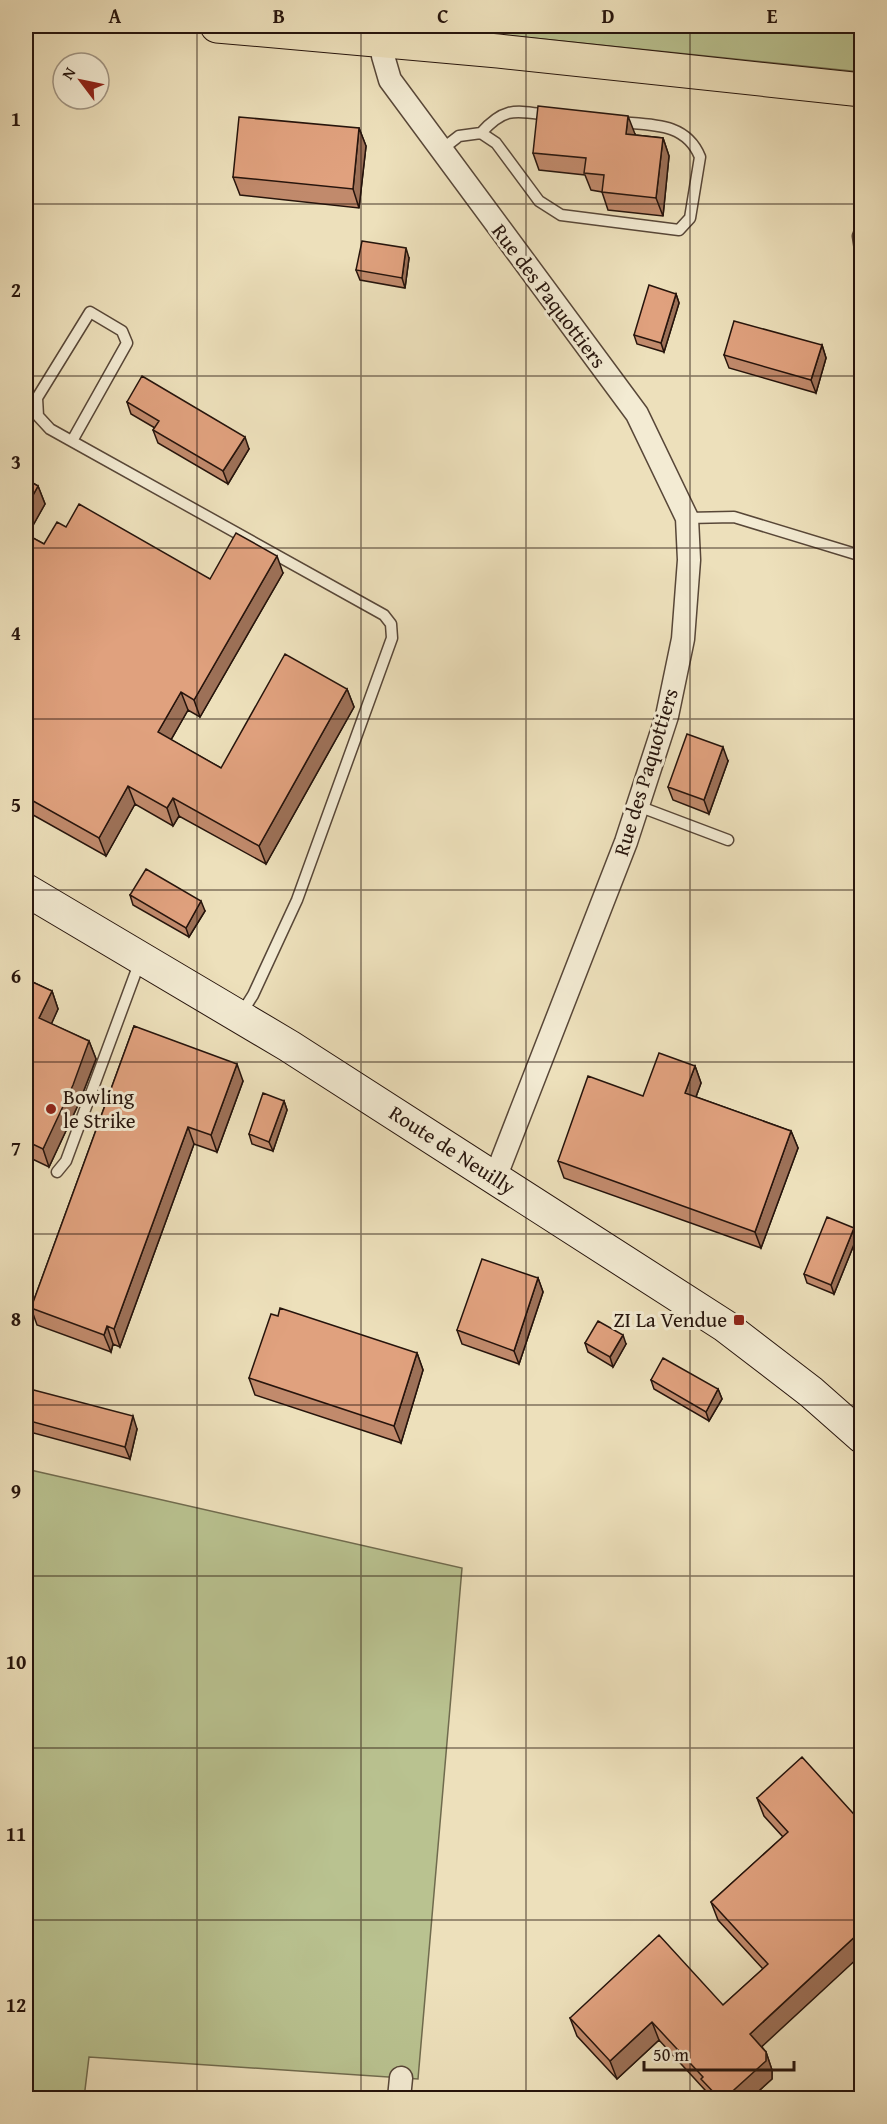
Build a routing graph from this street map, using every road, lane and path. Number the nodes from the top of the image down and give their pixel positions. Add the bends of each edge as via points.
1 (217, 26) edge
2 (383, 43) junction
3 (861, 90) edge
4 (556, 116) edge
5 (602, 120) edge
6 (481, 133) junction
7 (441, 150) junction
8 (861, 226) edge
9 (861, 262) edge
10 (72, 441) junction
11 (687, 518) junction
12 (861, 556) edge
13 (638, 806) junction
14 (728, 840) dead end
15 (26, 890) edge
16 (141, 958) junction
17 (239, 1016) junction
18 (57, 1173) dead end
19 (495, 1178) junction
20 (861, 1437) edge

1 - 2 main road
2 - 3 main road via 498,51
2 - 7 street, Rue des Paquottiers via 390,80
4 - 6 lane via 510,111 494,118
5 - 6 lane via 671,127 692,141 700,157 686,225 679,230 561,215 539,201 496,143
6 - 7 lane via 459,136
7 - 11 street, Rue des Paquottiers via 638,414
8 - 9 lane
10 - 10 lane via 50,429 38,416 37,398 90,312 122,331 127,343
10 - 17 lane via 384,615 391,624 392,638 297,900 253,995
11 - 12 lane via 734,517
11 - 13 street, Rue des Paquottiers via 689,560 683,639 668,716
13 - 14 lane
13 - 19 street, Rue des Paquottiers
15 - 16 main road, Route de Neuilly
16 - 17 main road, Route de Neuilly
16 - 18 lane via 66,1161
17 - 19 main road, Route de Neuilly
19 - 20 main road, Route de Neuilly via 725,1326 811,1392

